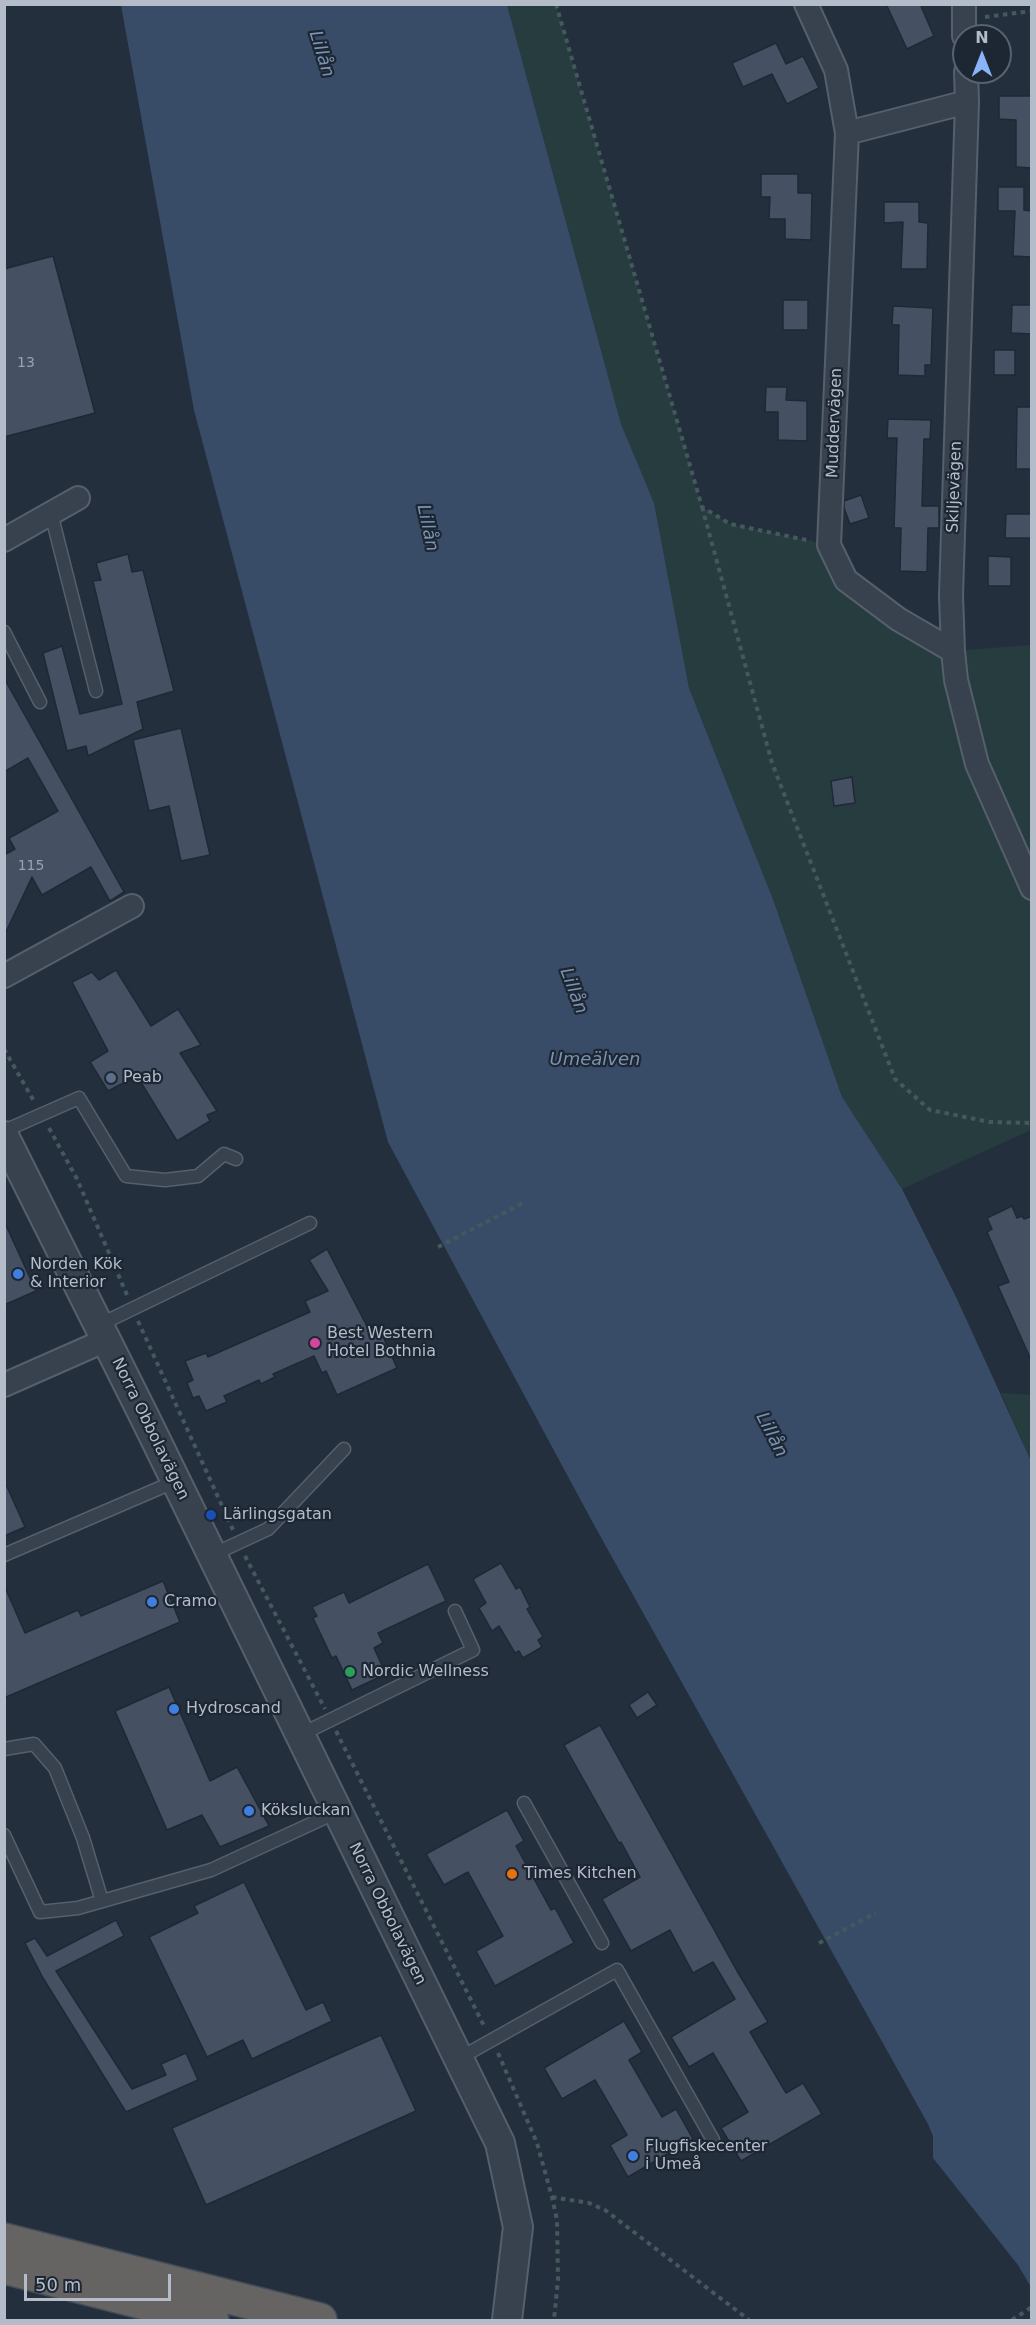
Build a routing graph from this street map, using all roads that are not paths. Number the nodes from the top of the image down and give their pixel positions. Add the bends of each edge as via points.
1 (806, 4) edge
2 (966, 84) edge
3 (966, 102) junction
4 (847, 133) junction
5 (78, 498) dead end
6 (51, 513) junction
7 (4, 540) edge
8 (4, 632) edge
9 (953, 651) junction
10 (96, 691) dead end
11 (40, 702) dead end
12 (1032, 888) edge
13 (132, 906) dead end
14 (4, 976) edge
15 (4, 1131) edge
16 (4, 1136) edge
17 (236, 1159) dead end
18 (310, 1223) dead end
19 (102, 1333) junction
20 (4, 1385) edge
21 (345, 1449) dead end
22 (176, 1481) junction
23 (4, 1555) edge
24 (212, 1555) junction
25 (455, 1611) dead end
26 (300, 1735) junction
27 (4, 1749) edge
28 (524, 1803) dead end
29 (337, 1812) junction
30 (4, 1835) edge
31 (102, 1901) junction
32 (602, 1943) dead end
33 (458, 2059) junction
34 (713, 2140) dead end
35 (4, 2240) edge
36 (4, 2267) edge
37 (212, 2320) edge
38 (320, 2320) edge
39 (507, 2320) edge

1 - 4 street, Muddervägen via 836,70
2 - 3 street, Skiljevägen
3 - 4 street
3 - 9 street, Skiljevägen via 951,595
4 - 9 street, Muddervägen via 830,545 846,580 898,619
5 - 6 street
6 - 7 street
6 - 10 lane
8 - 11 lane
9 - 12 street, Skiljevägen via 956,680 977,764
13 - 14 street
15 - 17 lane via 79,1098 126,1176 165,1180 198,1176 225,1154
16 - 19 street, Norra Obbolavägen
18 - 19 lane via 133,1308
19 - 20 street
19 - 22 street, Norra Obbolavägen
21 - 24 lane via 268,1529
22 - 23 lane
22 - 24 street, Norra Obbolavägen
24 - 26 street, Norra Obbolavägen
25 - 26 lane via 473,1650
26 - 29 street, Norra Obbolavägen
27 - 31 lane via 34,1744 55,1768 83,1838
28 - 32 lane
29 - 31 lane via 211,1870
29 - 33 street, Norra Obbolavägen
30 - 31 lane via 40,1912
33 - 34 lane via 617,1970
33 - 39 street, Norra Obbolavägen via 500,2143 518,2227
35 - 38 highway
36 - 37 highway

